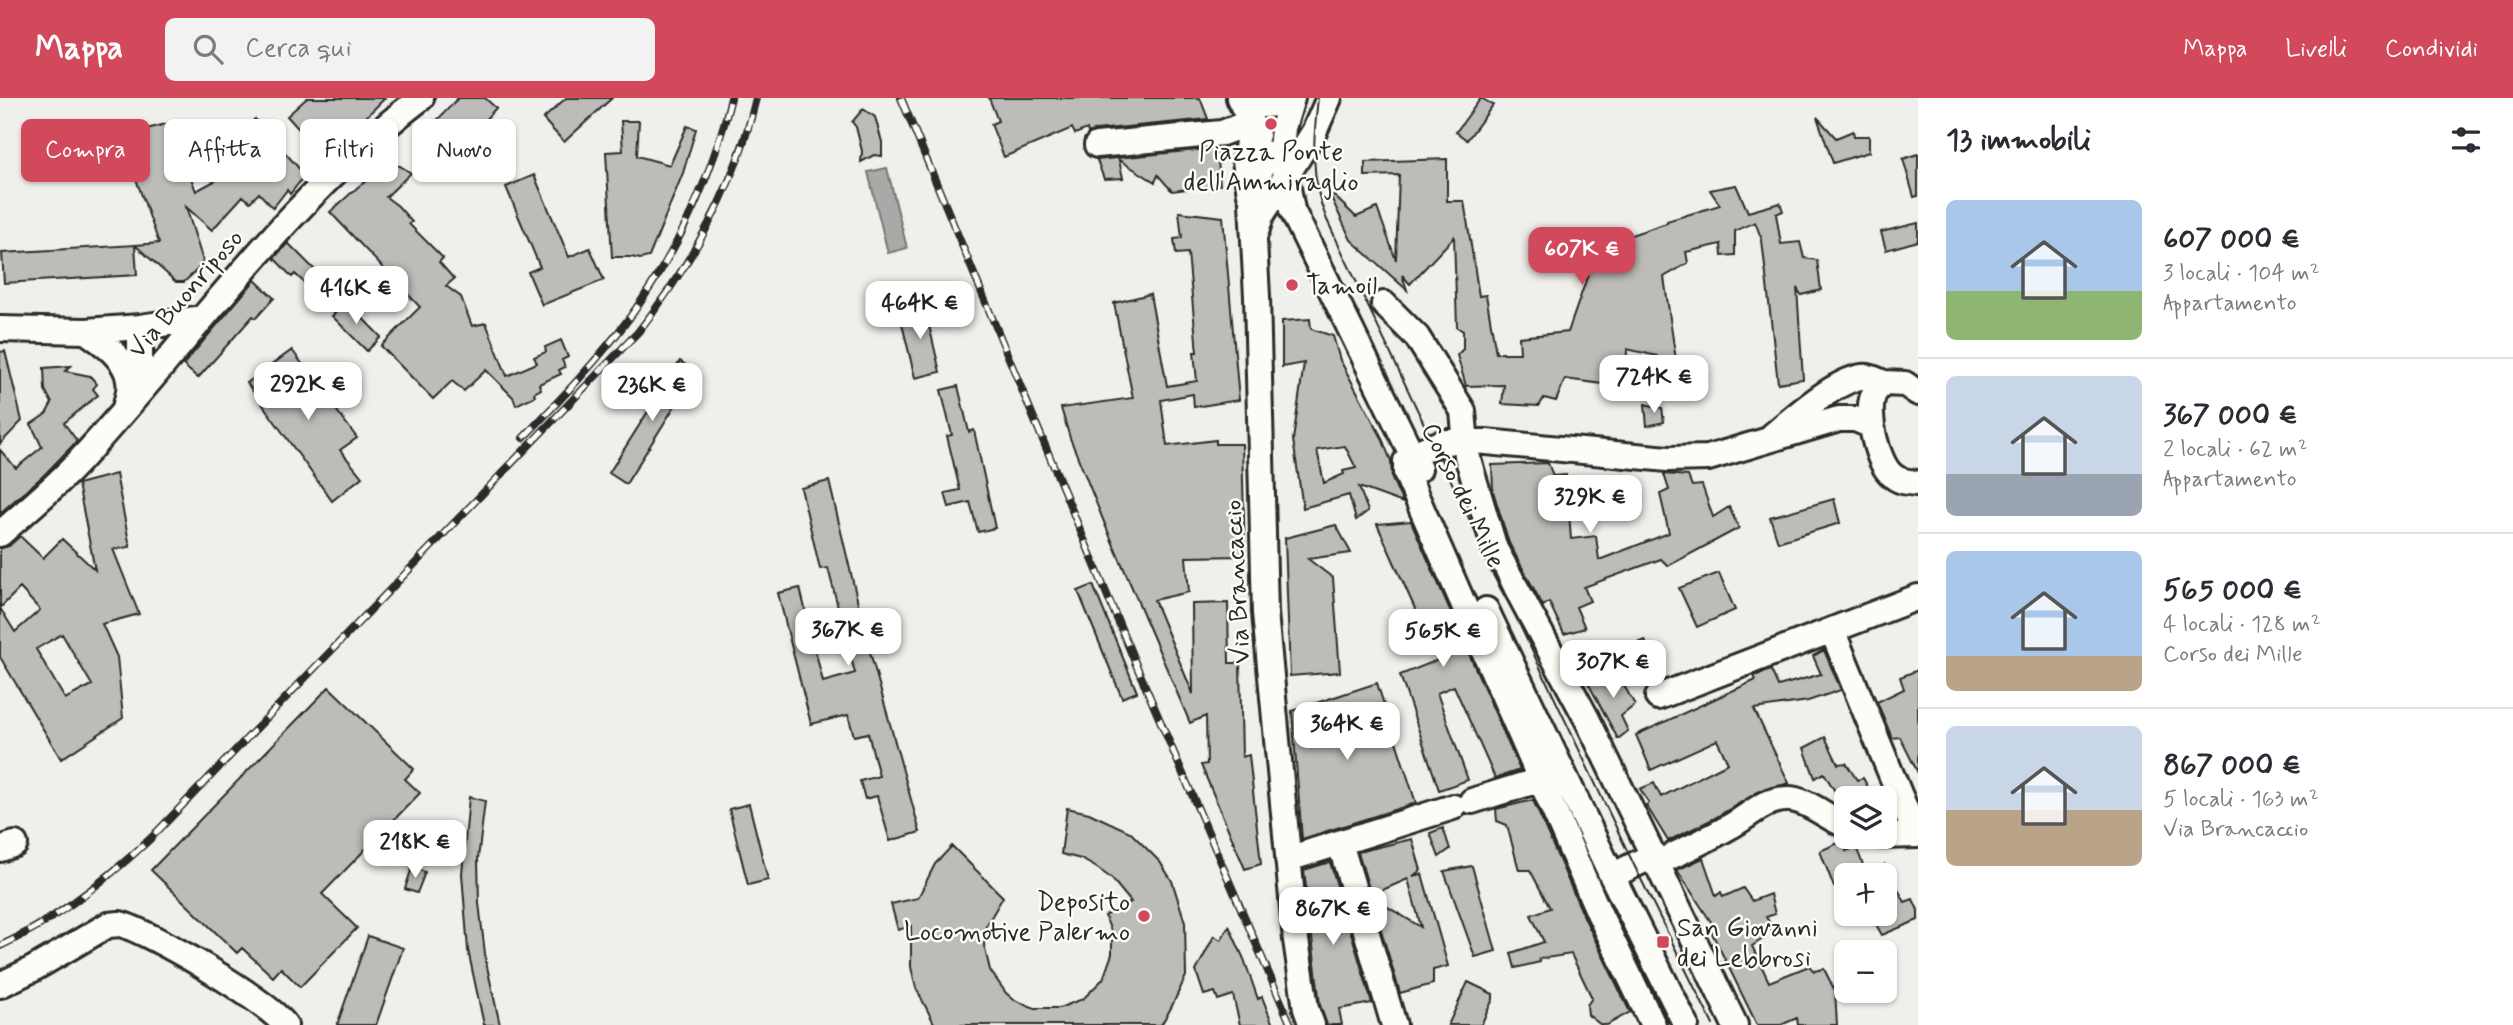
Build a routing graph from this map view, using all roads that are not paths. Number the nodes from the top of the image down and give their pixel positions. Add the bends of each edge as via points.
1 (421, 98) edge
2 (1240, 98) edge
3 (1291, 98) edge
4 (1329, 98) edge
5 (1251, 122) junction
6 (1097, 145) dead end
7 (1265, 153) junction
8 (1283, 182) junction
9 (1252, 203) junction
10 (1254, 237) junction
11 (1384, 304) dead end
12 (203, 318) junction
13 (139, 327) junction
14 (0, 329) edge
15 (86, 331) junction
16 (1884, 383) junction
17 (1918, 393) edge
18 (125, 408) junction
19 (1872, 426) junction
20 (1770, 438) junction
21 (1465, 440) junction
22 (1412, 455) junction
23 (1918, 483) edge
24 (0, 534) edge
25 (1918, 597) edge
26 (1832, 630) junction
27 (1658, 697) dead end
28 (1542, 779) junction
29 (1834, 820) edge
30 (1917, 835) edge
31 (1897, 836) edge
32 (1340, 843) junction
33 (1288, 859) junction
34 (1653, 860) junction
35 (1612, 876) junction
36 (0, 985) edge
37 (1309, 1017) edge
38 (285, 1025) edge
39 (1394, 1025) edge
40 (1653, 1025) edge
41 (1686, 1025) edge
42 (1735, 1025) edge

1 - 12 street, Via Buonriposo via 376,132 299,208
2 - 3 street via 1269,106
2 - 5 street
3 - 8 street via 1281,137
4 - 8 street
5 - 6 street via 1222,133
5 - 7 street
5 - 9 street via 1245,161
7 - 8 street
7 - 9 street, Via Brancaccio
8 - 10 street via 1261,216
8 - 22 street, Corso dei Mille
9 - 10 street, Via Brancaccio
10 - 33 street, Via Brancaccio via 1265,613
11 - 21 street via 1417,337 1462,411
12 - 13 street
12 - 18 street, Via Buonriposo
13 - 15 street
13 - 18 street via 140,370
14 - 15 street
15 - 18 street via 110,349 128,374
16 - 17 street via 1905,384
16 - 19 street via 1872,398
16 - 20 street via 1867,377 1841,386 1820,397
18 - 24 street, Via Buonriposo via 81,460
19 - 20 street via 1839,419
19 - 23 street via 1883,465 1903,482
20 - 21 street via 1708,458 1668,459
21 - 22 street via 1434,445
21 - 34 street via 1495,549 1587,719
22 - 28 street via 1406,461 1406,474
22 - 35 street, Corso dei Mille
25 - 26 street
26 - 27 street
26 - 30 street
28 - 32 street
28 - 40 street
29 - 34 street via 1788,798 1759,807 1730,827
30 - 31 street
32 - 33 street
32 - 39 street
33 - 37 street, Via Brancaccio
34 - 35 street
34 - 42 street
35 - 41 street, Corso dei Mille
36 - 38 street via 107,925 120,924 223,980

